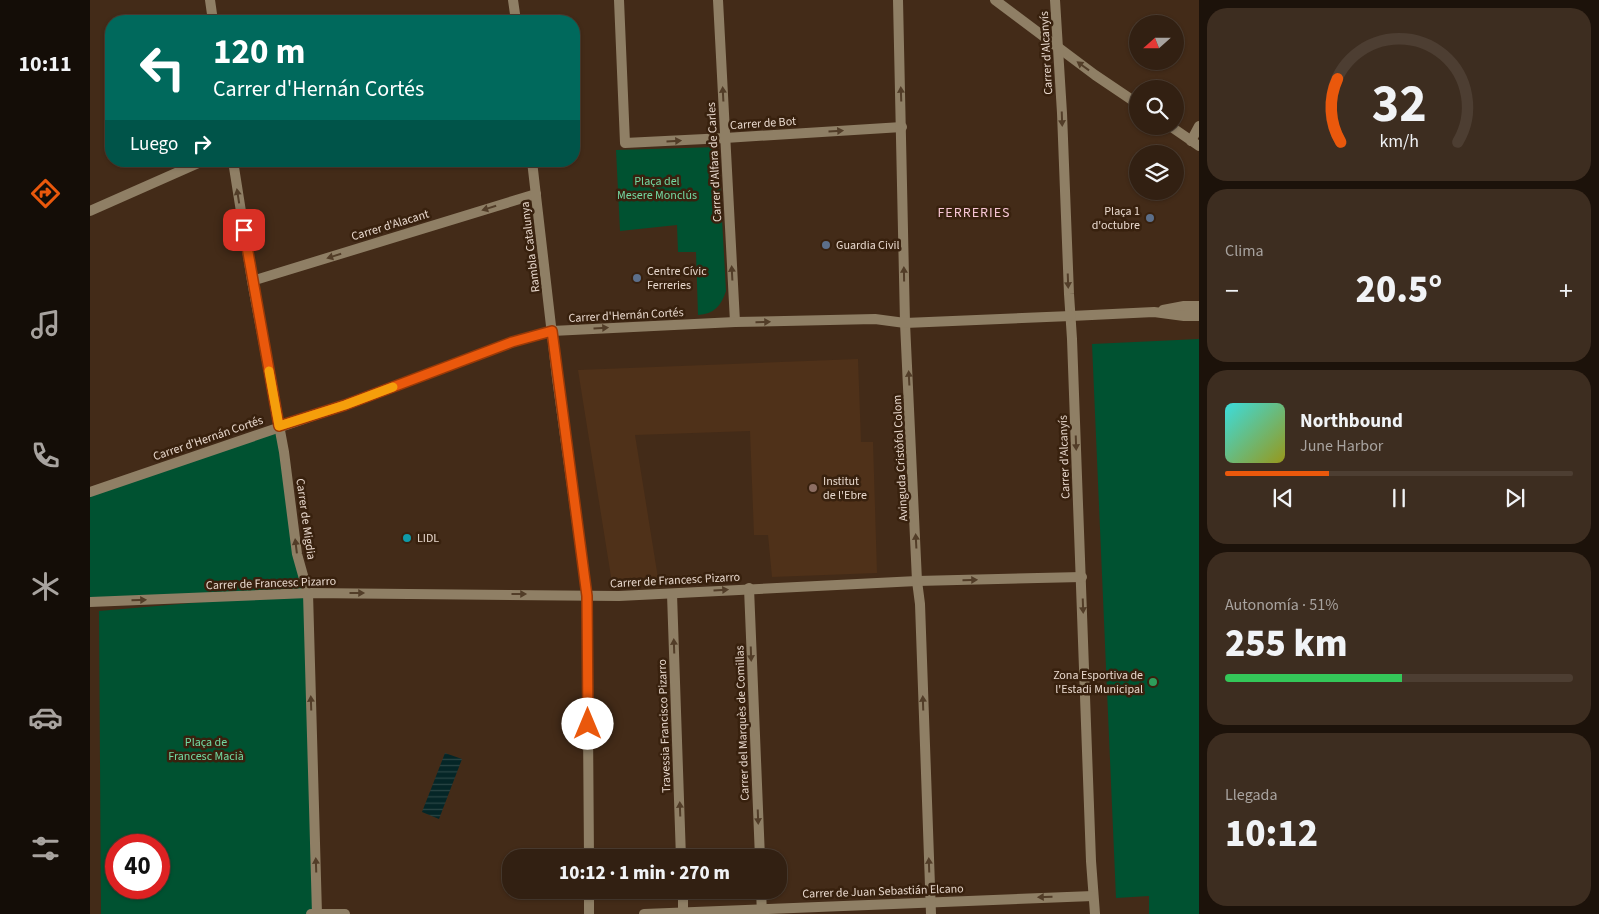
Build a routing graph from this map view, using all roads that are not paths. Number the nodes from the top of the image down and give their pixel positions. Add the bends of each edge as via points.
1 (210, 0) edge
2 (513, 0) edge
3 (619, 0) edge
4 (718, 0) edge
5 (898, 0) edge
6 (995, 0) edge
7 (1056, 0) edge
8 (212, 15) edge
9 (515, 15) edge
10 (1058, 47) junction
11 (1129, 98) edge
12 (1199, 126) edge
13 (902, 127) junction
14 (1182, 135) edge
15 (725, 138) junction
16 (1195, 144) edge
17 (189, 167) edge
18 (234, 167) edge
19 (533, 167) edge
20 (536, 194) junction
21 (90, 211) edge
22 (252, 281) junction
23 (1199, 306) edge
24 (1154, 312) junction
25 (1071, 316) junction
26 (1199, 316) edge
27 (735, 322) junction
28 (905, 323) junction
29 (552, 331) junction
30 (279, 426) junction
31 (90, 492) edge
32 (1082, 577) junction
33 (917, 581) junction
34 (749, 588) junction
35 (308, 593) junction
36 (672, 594) junction
37 (587, 596) junction
38 (90, 602) edge
39 (589, 849) edge
40 (681, 849) edge
41 (760, 849) edge
42 (1093, 896) junction
43 (589, 899) edge
44 (683, 899) edge
45 (931, 901) junction
46 (762, 911) edge
47 (683, 913) edge
48 (311, 914) edge
49 (317, 914) edge
50 (345, 914) edge
51 (590, 914) edge
52 (644, 914) edge
53 (931, 914) edge
54 (1095, 914) edge

1 - 8 street
2 - 9 street
3 -> 15 street, Carrer de Bot via 625,143
15 -> 4 street, Carrer d'Alfara de Carles
13 -> 5 street, Avinguda Cristòfol Colom
6 - 10 street
7 - 10 street, Carrer d'Alcanyís
11 -> 10 street
10 -> 25 street, Carrer d'Alcanyís
12 - 16 street
15 -> 13 street, Carrer de Bot
28 -> 13 street, Avinguda Cristòfol Colom
14 - 16 street
27 -> 15 street, Carrer d'Alfara de Carles
17 - 21 street
22 -> 18 street, Carrer de Migdia
19 - 20 street, Rambla Catalunya
20 -> 22 street, Carrer d'Alacant
20 - 29 street, Rambla Catalunya
22 - 30 street, Carrer de Migdia
23 - 24 street
24 - 25 street, Carrer d'Hernán Cortés
24 - 26 street
25 - 28 street, Carrer d'Hernán Cortés
25 -> 32 street, Carrer d'Alcanyís
27 -> 28 street, Carrer d'Hernán Cortés via 875,319
29 -> 27 street, Carrer d'Hernán Cortés
33 -> 28 street, Avinguda Cristòfol Colom
29 - 30 street, Carrer d'Hernán Cortés via 512,342 345,405
29 - 37 street, Rambla Catalunya
30 - 31 street, Carrer d'Hernán Cortés
35 -> 30 street, Carrer de Migdia via 297,554
33 -> 32 street, Carrer de Francesc Pizarro
32 -> 42 street, Carrer d'Alcanyís
33 - 34 street, Carrer de Francesc Pizarro
45 -> 33 street, Avinguda Cristòfol Colom
36 -> 34 street, Carrer de Francesc Pizarro
34 -> 41 street, Carrer del Marquès de Comillas
35 -> 37 street, Carrer de Francesc Pizarro
38 -> 35 street, Carrer de Francesc Pizarro
49 -> 35 street, Carrer de Migdia
36 - 37 street, Carrer de Francesc Pizarro
40 -> 36 street, Travessia Francisco Pizarro
37 - 39 street, Rambla Catalunya
42 -> 45 street, Carrer de Juan Sebastián Elcano
42 - 54 street, Carrer d'Alcanyís
43 - 51 street
44 - 47 street
45 - 46 street, Carrer de Juan Sebastián Elcano
45 - 53 street, Avinguda Cristòfol Colom
46 - 47 street, Carrer de Juan Sebastián Elcano
47 - 52 street, Carrer de Juan Sebastián Elcano
48 - 49 street
49 - 50 street

